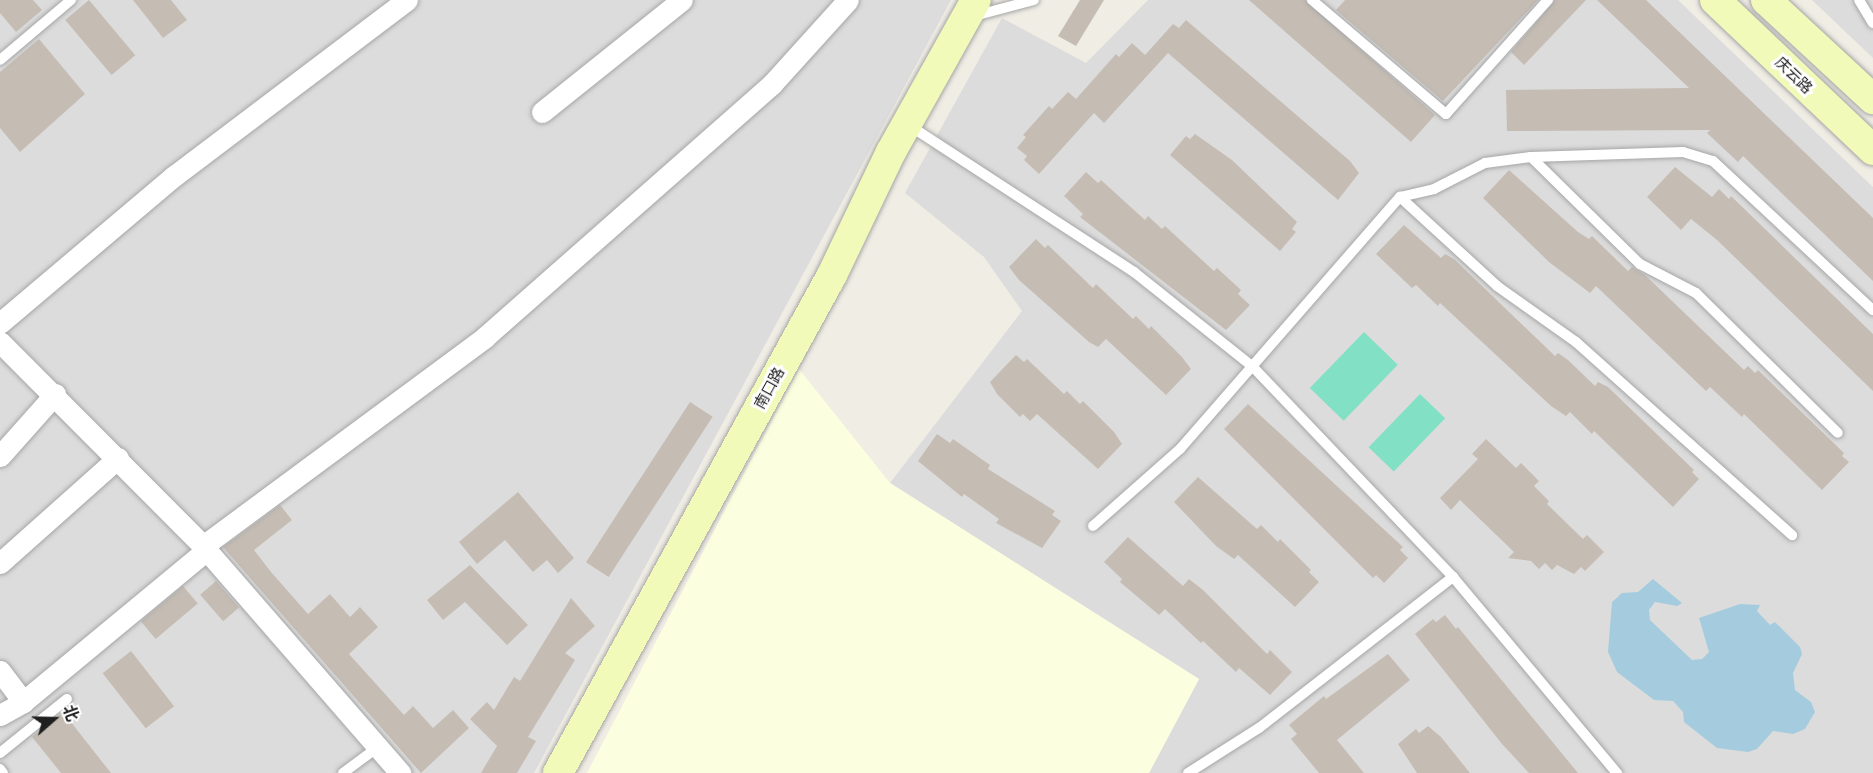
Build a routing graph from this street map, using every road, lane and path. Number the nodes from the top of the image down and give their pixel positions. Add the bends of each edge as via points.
1 (71, 0) edge
2 (407, 0) edge
3 (682, 0) edge
4 (848, 0) edge
5 (1034, 0) edge
6 (1312, 0) edge
7 (1548, 0) edge
8 (1715, 0) edge
9 (1859, 0) edge
10 (1779, 4) edge
11 (971, 9) edge
12 (1873, 23) edge
13 (0, 60) edge
14 (1873, 99) edge
15 (542, 112) dead end
16 (906, 123) junction
17 (1873, 150) edge
18 (1531, 157) junction
19 (1400, 197) junction
20 (1873, 310) edge
21 (0, 323) edge
22 (0, 342) edge
23 (1253, 367) junction
24 (55, 394) junction
25 (1838, 433) dead end
26 (0, 456) edge
27 (118, 458) junction
28 (1093, 526) dead end
29 (1792, 535) dead end
30 (205, 548) junction
31 (0, 562) edge
32 (1453, 577) junction
33 (0, 670) edge
34 (67, 699) dead end
35 (23, 702) junction
36 (0, 715) edge
37 (378, 747) junction
38 (0, 753) edge
39 (0, 769) edge
40 (1610, 770) edge
41 (3, 773) edge
42 (343, 773) edge
43 (400, 773) edge
44 (558, 773) edge
45 (1188, 773) edge

1 - 13 lane
2 - 21 street via 174,176
3 - 15 street
4 - 30 street via 772,84 485,338
5 - 11 lane
6 - 7 lane via 1446,114
8 - 17 main road, 庆云路
9 - 12 lane
10 - 14 main road
11 - 16 main road, 南口路
16 - 23 lane via 1134,272
16 - 44 main road, 南口路 via 832,275
18 - 19 lane via 1485,163 1434,189
18 - 20 lane via 1683,152 1713,161
18 - 25 lane via 1640,264 1696,293
19 - 23 lane
19 - 29 lane via 1497,286 1576,342
22 - 24 street
23 - 28 lane via 1180,449
23 - 32 lane
24 - 26 street
24 - 27 street
27 - 30 street
27 - 31 street
30 - 35 street
30 - 37 street
32 - 40 lane
32 - 45 lane via 1259,728
33 - 35 street
34 - 38 lane
35 - 36 street
37 - 42 lane
37 - 43 street
39 - 41 lane

